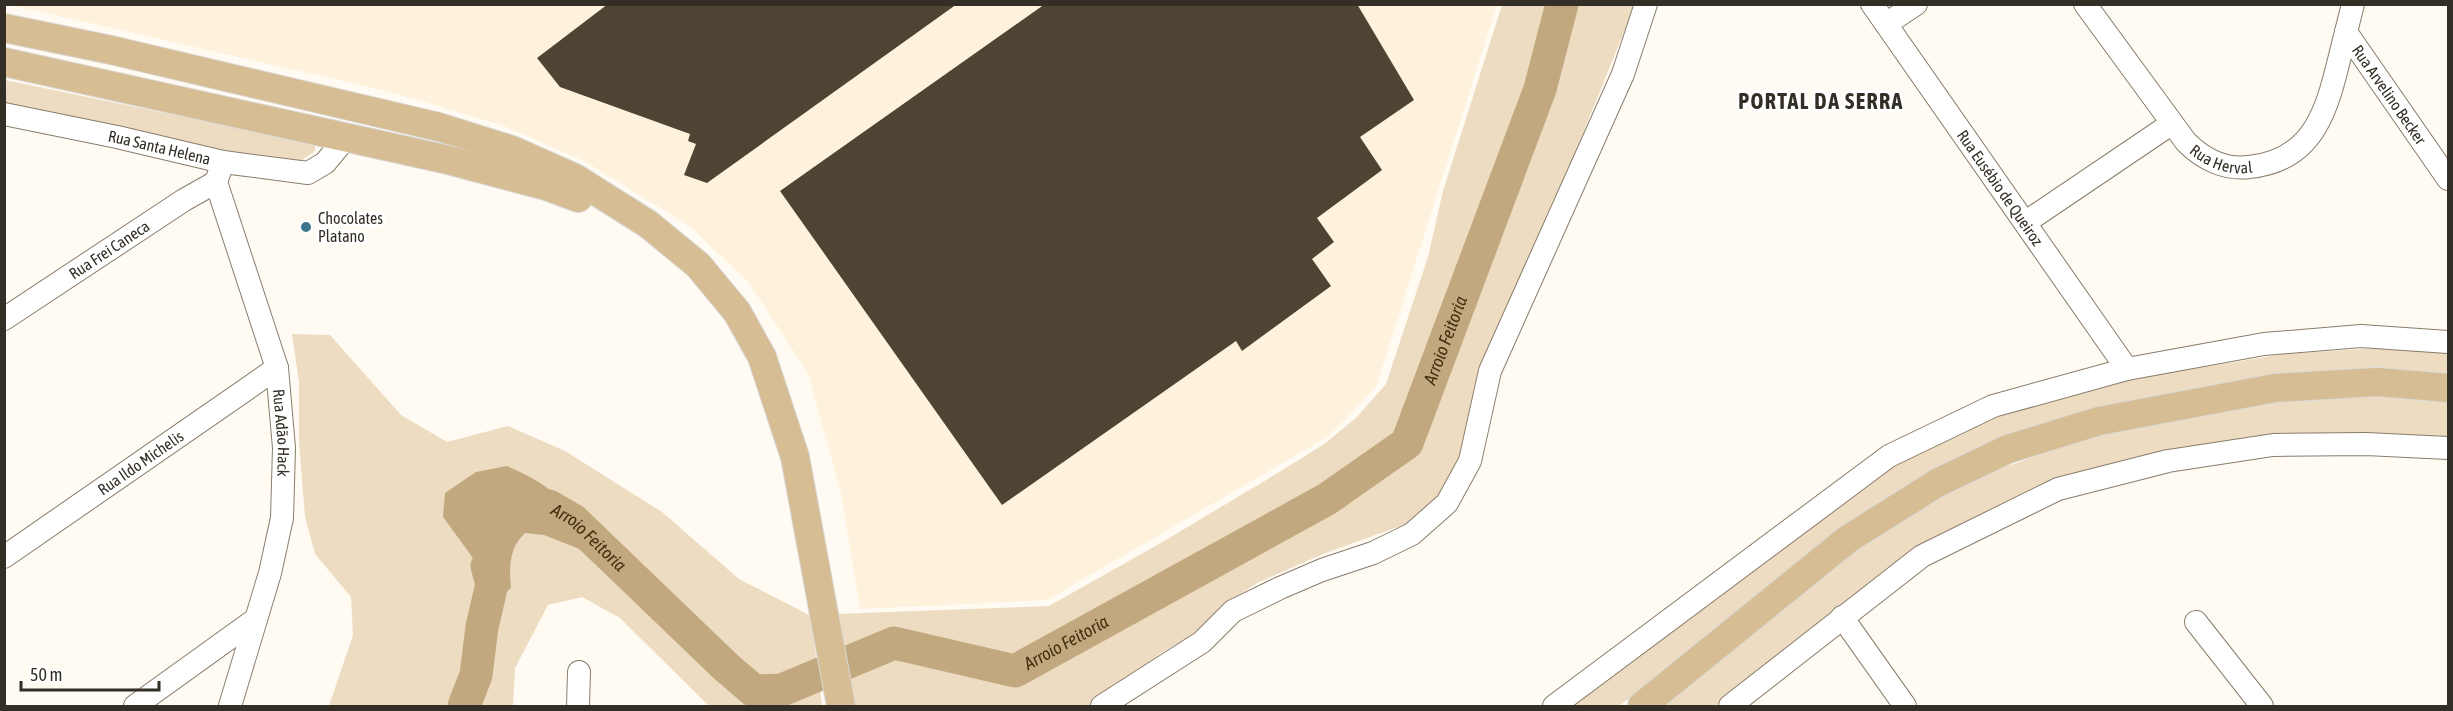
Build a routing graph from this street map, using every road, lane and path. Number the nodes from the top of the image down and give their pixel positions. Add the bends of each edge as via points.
1 (1646, 4) edge
2 (1872, 4) edge
3 (1916, 4) edge
4 (2085, 4) edge
5 (2353, 4) edge
6 (1886, 24) junction
7 (4, 28) edge
8 (2346, 32) junction
9 (4, 62) edge
10 (4, 114) edge
11 (2171, 124) junction
12 (343, 137) junction
13 (220, 172) junction
14 (2448, 179) edge
15 (2026, 222) junction
16 (648, 224) junction
17 (4, 320) edge
18 (2448, 342) edge
19 (277, 368) junction
20 (2127, 369) junction
21 (2448, 388) edge
22 (2448, 448) edge
23 (4, 557) edge
24 (1842, 617) junction
25 (256, 620) junction
26 (2196, 622) dead end
27 (579, 672) dead end
28 (135, 706) edge
29 (230, 706) edge
30 (578, 706) edge
31 (841, 706) edge
32 (1102, 706) edge
33 (1554, 706) edge
34 (1642, 706) edge
35 (1730, 706) edge
36 (1905, 706) edge
37 (2262, 706) edge

1 - 32 street via 1623,74 1490,371 1470,460 1447,502 1412,534 1233,611 1202,642
2 - 6 street, Rua Eusébio de Queiroz
3 - 6 street
4 - 11 street, Rua Herval
5 - 8 street, Rua Arvelino Becker
6 - 15 street, Rua Eusébio de Queiroz
7 - 16 main road via 460,134 512,150 575,178
8 - 11 street, Rua Herval via 2318,125 2302,146 2283,159 2242,168 2225,165 2197,153
8 - 14 street, Rua Arvelino Becker
9 - 12 main road
10 - 13 street, Rua Santa Helena via 117,137
11 - 15 street
12 - 13 street, Rua Santa Helena via 325,163 308,173
12 - 16 main road via 546,186
13 - 17 street, Rua Frei Caneca
13 - 19 street, Rua Adão Hack via 228,214
15 - 20 street, Rua Eusébio de Queiroz
16 - 31 main road via 698,265 737,312 762,357 795,457
18 - 20 street via 2361,336 2275,343
19 - 23 street, Rua Ildo Michelis
19 - 25 street, Rua Adão Hack via 284,448 282,518
20 - 33 street via 1993,406 1889,456
21 - 34 main road via 2377,382 2275,388 2099,421 2008,449 1937,483 1848,539
22 - 24 street via 2273,445 2168,461 2058,489 1922,556
24 - 35 street
24 - 36 street
25 - 28 street
25 - 29 street, Rua Adão Hack
26 - 37 street
27 - 30 street

